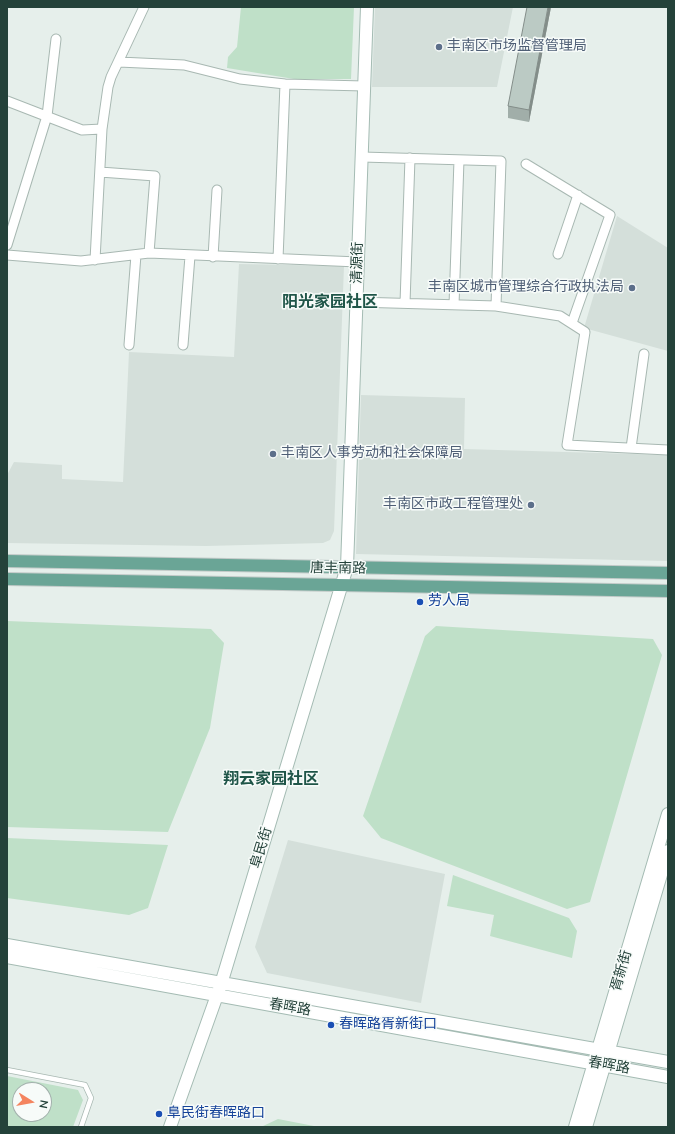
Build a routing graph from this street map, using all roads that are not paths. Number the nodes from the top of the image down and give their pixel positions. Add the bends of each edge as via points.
1 (144, 7) edge
2 (367, 7) edge
3 (56, 39) dead end
4 (119, 62) junction
5 (284, 84) junction
6 (364, 86) junction
7 (7, 101) edge
8 (47, 116) junction
9 (102, 129) junction
10 (362, 157) junction
11 (410, 158) junction
12 (459, 160) junction
13 (526, 164) dead end
14 (100, 172) junction
15 (217, 190) dead end
16 (578, 196) junction
17 (7, 245) edge
18 (149, 253) junction
19 (558, 254) dead end
20 (7, 255) edge
21 (136, 255) junction
22 (190, 256) junction
23 (213, 257) junction
24 (95, 260) junction
25 (278, 260) junction
26 (358, 262) junction
27 (356, 302) junction
28 (405, 303) junction
29 (454, 305) junction
30 (496, 306) junction
31 (572, 323) junction
32 (129, 345) dead end
33 (183, 345) dead end
34 (644, 354) dead end
35 (631, 448) junction
36 (668, 450) edge
37 (7, 561) edge
38 (346, 567) junction
39 (668, 573) edge
40 (7, 579) edge
41 (342, 584) junction
42 (668, 592) edge
43 (668, 814) edge
44 (668, 851) edge
45 (7, 946) edge
46 (7, 957) edge
47 (219, 989) junction
48 (604, 1051) junction
49 (668, 1062) edge
50 (599, 1065) junction
51 (7, 1070) edge
52 (668, 1077) edge
53 (81, 1127) edge
54 (170, 1127) edge
55 (575, 1127) edge
56 (586, 1127) edge

1 - 4 street
2 - 6 street, 清源街
3 - 8 street
4 - 5 street via 184,65 240,79
4 - 9 street via 108,87
5 - 6 street
5 - 25 street
6 - 10 street, 清源街
7 - 8 street
8 - 9 street via 82,130
8 - 17 street
9 - 14 street
10 - 11 street
10 - 26 street, 清源街
11 - 12 street
11 - 28 street
12 - 29 street
12 - 30 street via 500,161
13 - 16 street
14 - 18 street via 155,176
14 - 24 street
15 - 23 street
16 - 19 street
16 - 31 street via 610,215
18 - 21 street
18 - 22 street
20 - 24 street via 81,262
21 - 24 street
21 - 32 street
22 - 23 street
22 - 33 street
23 - 25 street
25 - 26 street
26 - 27 street, 清源街
27 - 28 street
27 - 38 street, 清源街
28 - 29 street
29 - 30 street
30 - 31 street via 560,316
31 - 35 street via 585,332 567,445
34 - 35 street
35 - 36 street
37 - 38 main road, 唐丰南路
38 - 39 main road, 唐丰南路
38 - 41 street, 阜民街
40 - 41 main road, 唐丰南路
41 - 42 main road, 唐丰南路
41 - 47 street, 阜民街
43 - 48 street, 胥新街
44 - 48 street, 胥新街
45 - 47 street, 春晖路
46 - 47 street, 春晖路
47 - 48 street, 春晖路
47 - 50 street, 春晖路
47 - 54 street, 阜民街
48 - 49 street, 春晖路
48 - 50 street, 胥新街
50 - 52 street, 春晖路
50 - 55 street, 胥新街
50 - 56 street, 胥新街
51 - 53 lane via 85,1085 91,1098

